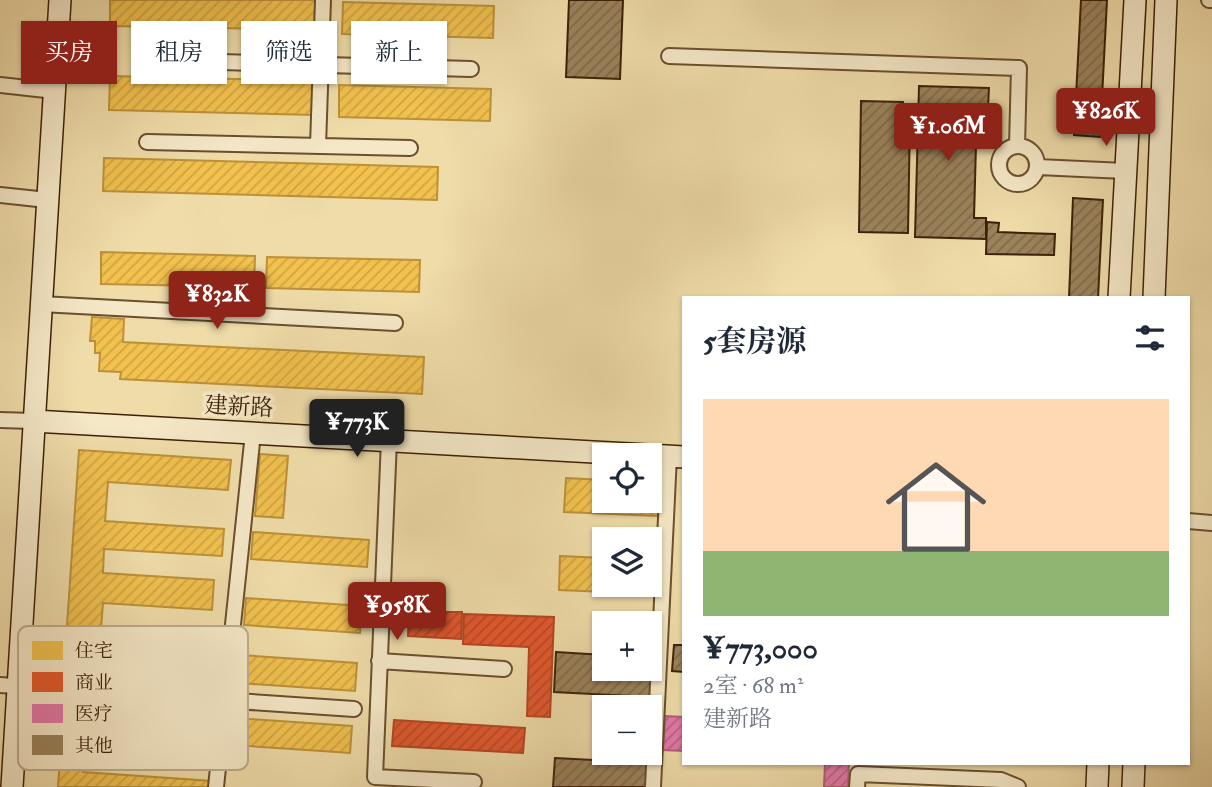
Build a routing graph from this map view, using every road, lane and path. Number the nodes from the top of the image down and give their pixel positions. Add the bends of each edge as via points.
1 (60, 0) edge
2 (323, 0) edge
3 (1135, 0) edge
4 (1166, 0) edge
5 (322, 21) edge
6 (669, 56) dead end
7 (337, 65) edge
8 (471, 69) dead end
9 (320, 84) edge
10 (0, 85) edge
11 (55, 91) junction
12 (147, 142) dead end
13 (318, 146) junction
14 (1017, 146) junction
15 (410, 148) dead end
16 (1038, 167) junction
17 (1125, 171) junction
18 (1159, 172) junction
19 (0, 195) edge
20 (47, 200) junction
21 (1119, 296) edge
22 (1154, 296) edge
23 (41, 304) junction
24 (395, 323) dead end
25 (0, 420) edge
26 (33, 421) junction
27 (253, 433) junction
28 (389, 440) junction
29 (677, 456) edge
30 (1190, 521) edge
31 (1212, 523) edge
32 (233, 626) edge
33 (379, 661) junction
34 (504, 669) dead end
35 (9, 686) edge
36 (248, 702) edge
37 (354, 709) dead end
38 (1098, 765) edge
39 (1134, 765) edge
40 (474, 782) dead end
41 (12, 787) edge
42 (653, 787) edge
43 (857, 787) edge
44 (1018, 787) edge
45 (1097, 787) edge
46 (1133, 787) edge

1 - 11 street
2 - 5 street
3 - 17 street
4 - 18 street
6 - 14 street via 1019,68
7 - 8 street
9 - 13 street
10 - 11 street
11 - 20 street
12 - 13 street
13 - 15 street
14 - 16 street via 1034,155
14 - 16 street via 1001,156 999,168 1004,179 1015,185 1028,183
16 - 17 street
17 - 18 street
17 - 21 street
18 - 22 street
19 - 20 street
20 - 23 street
23 - 24 street
23 - 26 street
25 - 26 street, 建新路
26 - 27 street, 建新路
26 - 35 street
27 - 28 street, 建新路
27 - 32 street
28 - 29 street, 建新路
28 - 33 street
29 - 42 street
30 - 31 street
33 - 34 street
33 - 40 street via 375,777
35 - 41 street
36 - 37 street
38 - 45 street
39 - 46 street
43 - 44 street via 858,774 1001,780

